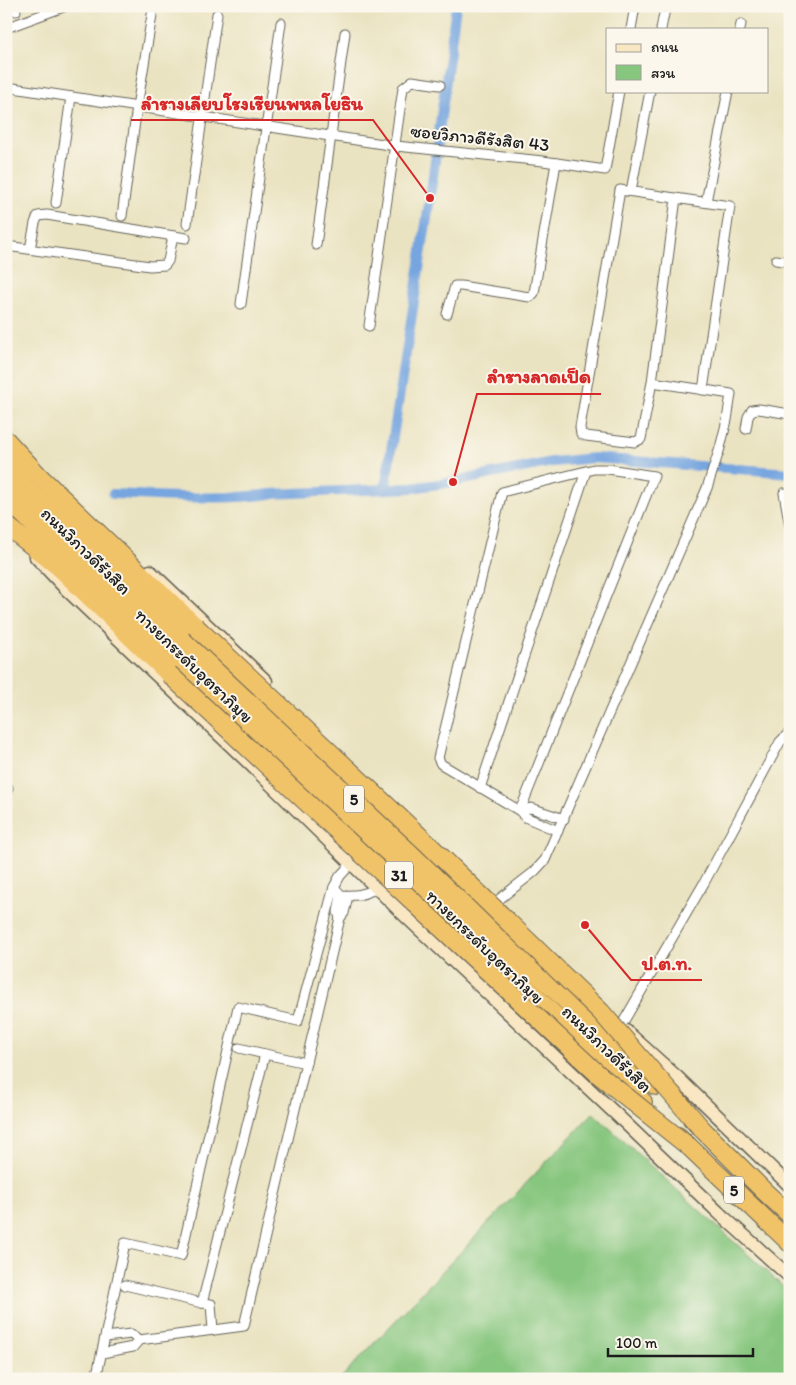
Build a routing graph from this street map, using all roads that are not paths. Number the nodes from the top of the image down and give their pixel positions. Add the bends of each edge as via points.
1 (66, 6) edge
2 (635, 6) edge
3 (778, 6) edge
4 (790, 8) edge
5 (153, 9) dead end
6 (665, 9) dead end
7 (216, 14) dead end
8 (281, 23) dead end
9 (6, 28) edge
10 (631, 28) edge
11 (661, 28) edge
12 (345, 33) dead end
13 (440, 85) dead end
14 (6, 91) edge
15 (619, 92) edge
16 (650, 92) edge
17 (728, 92) edge
18 (71, 97) junction
19 (137, 107) junction
20 (203, 116) junction
21 (266, 126) junction
22 (332, 136) junction
23 (396, 146) junction
24 (556, 163) junction
25 (631, 192) junction
26 (676, 198) junction
27 (706, 202) junction
28 (56, 203) dead end
29 (122, 216) dead end
30 (187, 224) dead end
31 (173, 236) junction
32 (186, 238) dead end
33 (316, 245) dead end
34 (6, 246) edge
35 (30, 249) junction
36 (776, 260) dead end
37 (790, 262) edge
38 (241, 304) dead end
39 (447, 314) dead end
40 (370, 326) dead end
41 (652, 382) junction
42 (703, 390) junction
43 (790, 414) edge
44 (746, 429) dead end
45 (6, 439) edge
46 (6, 458) edge
47 (6, 469) edge
48 (586, 471) junction
49 (6, 488) edge
50 (784, 493) dead end
51 (6, 500) edge
52 (789, 521) edge
53 (6, 525) edge
54 (790, 732) edge
55 (480, 788) junction
56 (520, 811) junction
57 (564, 819) junction
58 (558, 831) junction
59 (351, 864) junction
60 (334, 887) junction
61 (376, 888) junction
62 (345, 895) junction
63 (497, 901) junction
64 (593, 1019) junction
65 (621, 1026) junction
66 (636, 1040) junction
67 (239, 1048) dead end
68 (265, 1054) junction
69 (306, 1063) junction
70 (702, 1129) junction
71 (688, 1146) junction
72 (790, 1186) edge
73 (790, 1204) edge
74 (790, 1215) edge
75 (790, 1242) edge
76 (790, 1253) edge
77 (790, 1277) edge
78 (125, 1285) dead end
79 (202, 1303) junction
80 (213, 1330) junction
81 (105, 1337) junction
82 (139, 1340) junction
83 (102, 1353) junction
84 (96, 1379) edge

1 - 9 street
2 - 10 street
3 - 4 street
5 - 19 street
6 - 11 street
7 - 20 street
8 - 21 street
12 - 22 street
13 - 23 street via 412,81 403,88
14 - 18 street, ซอยวิภาวดีรังสิต 43 via 13,88
15 - 24 street, ซอยวิภาวดีรังสิต 43 via 605,170
16 - 25 street
17 - 27 street
18 - 19 street, ซอยวิภาวดีรังสิต 43
18 - 28 street
19 - 20 street, ซอยวิภาวดีรังสิต 43
19 - 29 street
20 - 21 street, ซอยวิภาวดีรังสิต 43
20 - 30 street
21 - 22 street, ซอยวิภาวดีรังสิต 43
21 - 38 street
22 - 23 street, ซอยวิภาวดีรังสิต 43
22 - 33 street
23 - 24 street, ซอยวิภาวดีรังสิต 43
23 - 40 street
24 - 39 street via 534,293 523,296 455,286
25 - 26 street
25 - 41 street via 620,190 581,434 636,442 641,439
26 - 27 street
26 - 41 street
27 - 42 street via 730,206
31 - 32 street
31 - 35 street via 168,261 162,267
31 - 35 street via 47,215 38,216
34 - 35 street
36 - 37 street
41 - 42 street
42 - 57 street via 731,394 713,469
43 - 44 street via 752,410
45 - 63 main road, ถนนวิภาวดีรังสิต via 197,615
45 - 70 highway, 5, bridge via 40,478 602,1012
46 - 64 highway, ถนนวิภาวดีรังสิต / 31
47 - 70 highway, ทางยกระดับอุตราภิมุข / 5, bridge
48 - 55 street
48 - 55 street via 502,492 438,758 441,764
48 - 56 street via 608,469 654,476
49 - 71 highway, ทางยกระดับอุตราภิมุข / 5, bridge via 422,885
50 - 52 street
51 - 76 highway, ถนนวิภาวดีรังสิต / 31
53 - 59 main road, 31 via 66,589
53 - 71 highway, 5, bridge via 60,568 169,674 598,1074
54 - 65 street via 780,742 704,883
55 - 56 street
56 - 57 street via 531,808
56 - 58 street via 525,817
57 - 58 street
58 - 63 street via 546,860
59 - 60 street
59 - 61 main road, 31
60 - 62 street
60 - 81 street via 298,1021 238,1007 181,1256 125,1243
61 - 62 street via 355,896
61 - 77 main road, 31
62 - 69 street via 344,913 340,918
63 - 65 main road, ถนนวิภาวดีรังสิต
64 - 66 highway
64 - 73 highway, ถนนวิภาวดีรังสิต / 31
65 - 66 main road, ถนนวิภาวดีรังสิต
66 - 72 main road, ถนนวิภาวดีรังสิต
67 - 68 street
68 - 69 street
68 - 79 street
69 - 80 street via 244,1326
70 - 74 highway, ทางยกระดับอุตราภิมุข / 5
71 - 75 highway, ทางยกระดับอุตราภิมุข / 5
78 - 79 street
79 - 80 street via 211,1304
80 - 82 street
81 - 82 street via 132,1334
81 - 83 street
82 - 83 street via 133,1347
83 - 84 street

